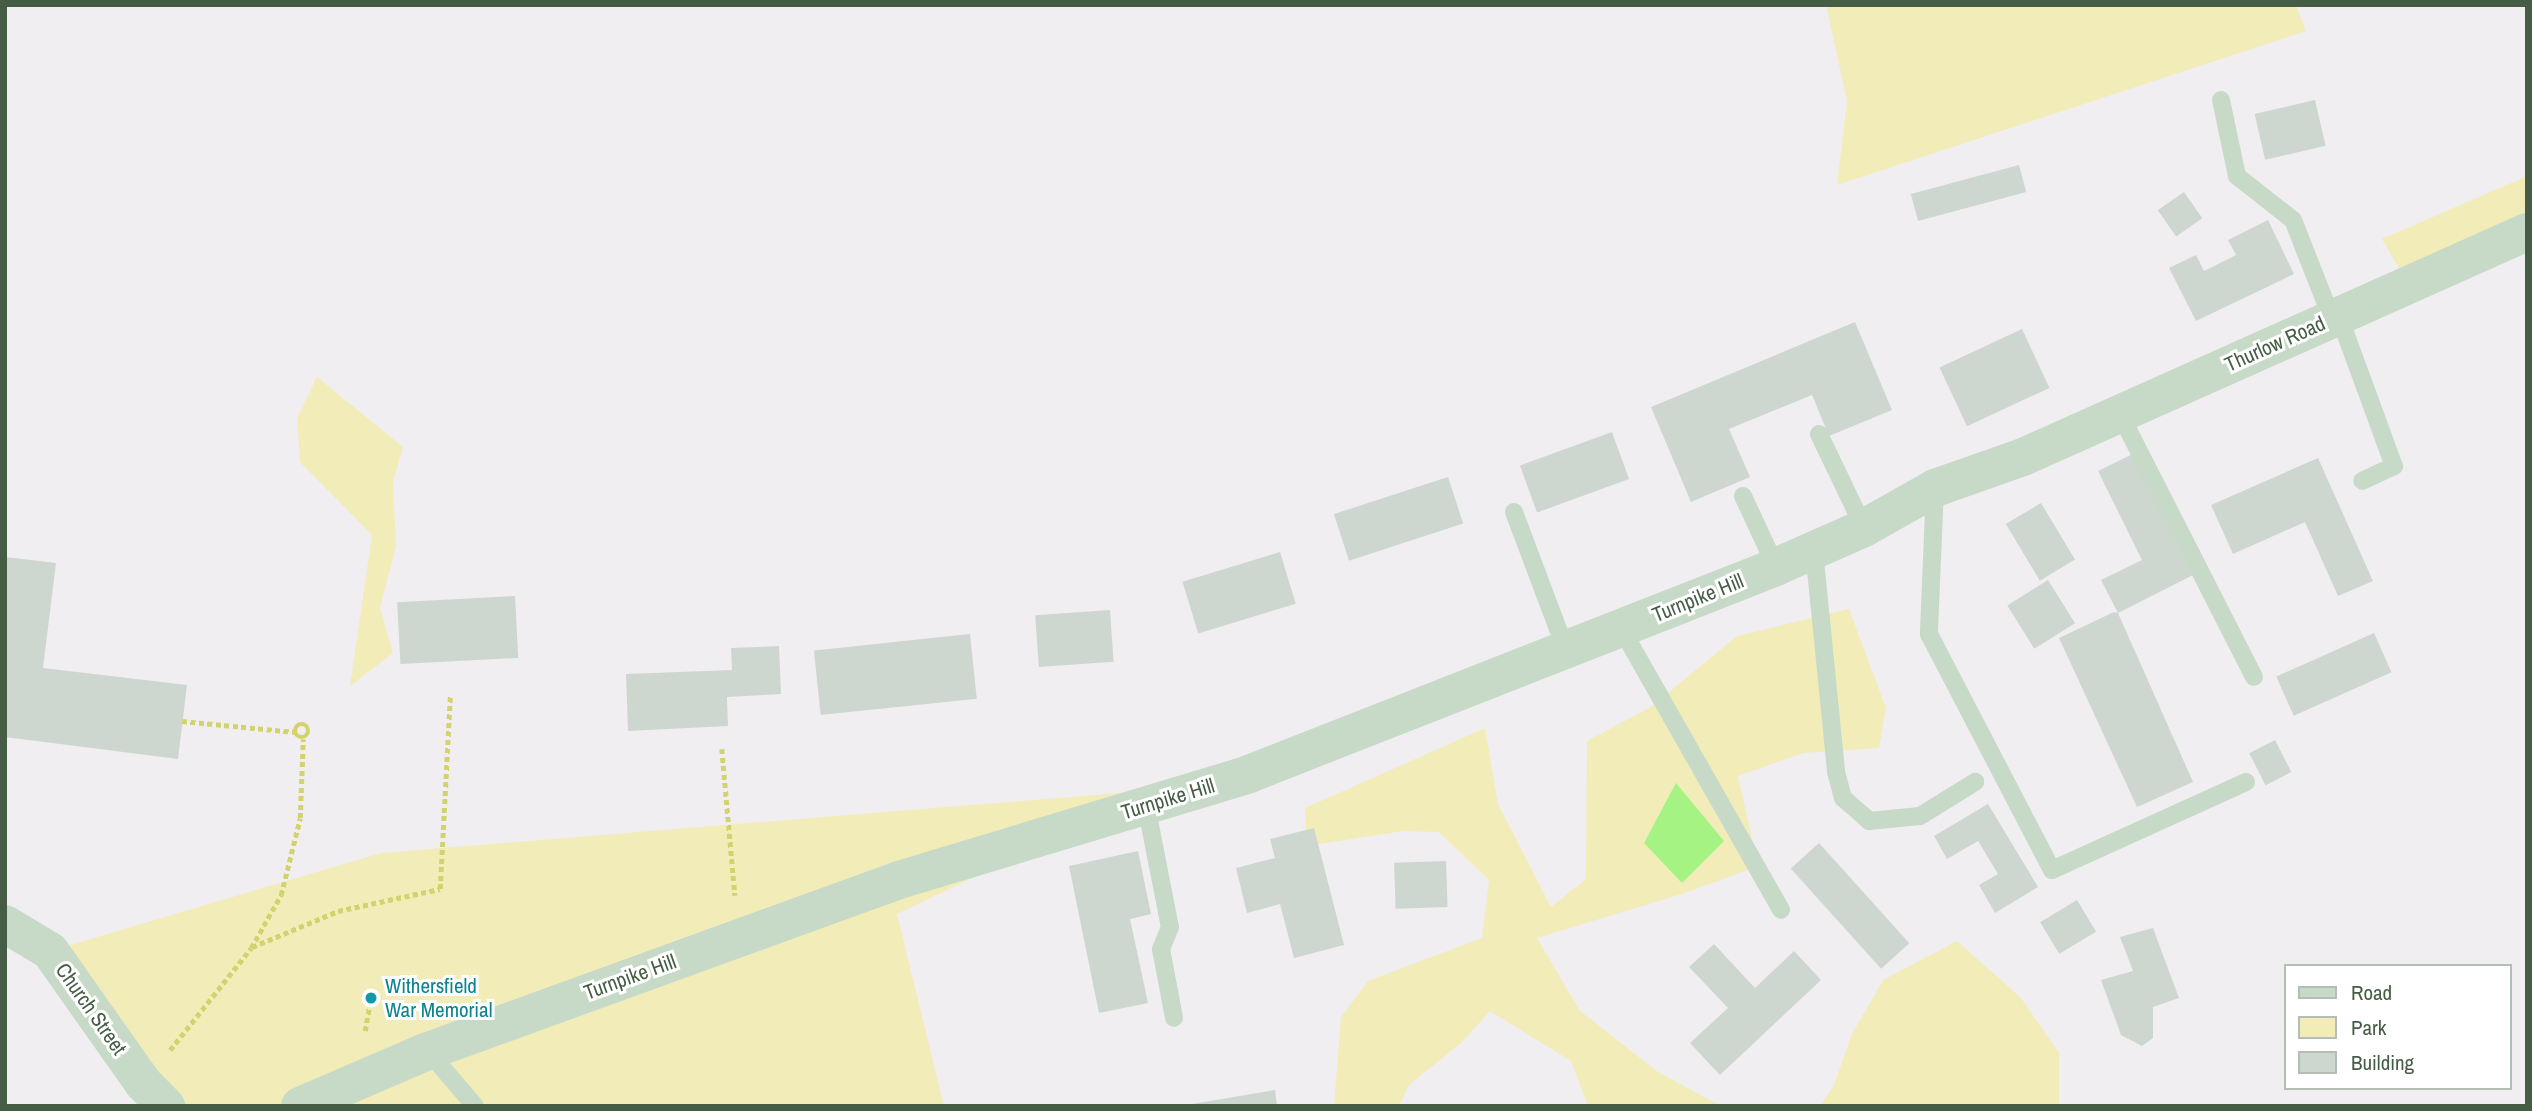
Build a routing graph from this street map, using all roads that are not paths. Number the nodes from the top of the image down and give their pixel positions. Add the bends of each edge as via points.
1 (2221, 100) dead end
2 (2527, 232) edge
3 (2335, 317) junction
4 (2120, 414) junction
5 (1819, 434) dead end
6 (2023, 457) joint
7 (2362, 481) dead end
8 (1935, 488) junction
9 (1743, 496) dead end
10 (1514, 512) dead end
11 (1864, 528) junction
12 (1814, 550) junction
13 (1776, 567) junction
14 (1621, 628) junction
15 (1566, 650) junction
16 (2253, 677) dead end
17 (1975, 782) dead end
18 (2246, 782) dead end
19 (1146, 805) junction
20 (1781, 910) dead end
21 (5, 924) edge
22 (1174, 1018) dead end
23 (428, 1051) junction
24 (155, 1095) edge
25 (300, 1106) edge
26 (475, 1106) edge

1 - 3 lane via 2237,176 2293,220
2 - 3 street, Thurlow Road
3 - 4 street, Thurlow Road
3 - 7 lane via 2394,466
4 - 6 street, Thurlow Road
4 - 16 lane
5 - 11 lane
6 - 8 street, Turnpike Hill
8 - 11 street, Turnpike Hill
8 - 18 lane via 1929,634 2053,870
9 - 13 lane
10 - 15 lane
11 - 12 street, Turnpike Hill
12 - 13 street, Turnpike Hill
12 - 17 lane via 1836,772 1843,798 1869,821 1920,817
13 - 14 street, Turnpike Hill
14 - 15 street, Turnpike Hill
14 - 20 lane
15 - 19 street, Turnpike Hill via 1249,774
19 - 22 lane via 1170,927 1161,949
19 - 23 street, Turnpike Hill via 899,880
21 - 24 street, Church Street via 50,951
23 - 25 street, Turnpike Hill
23 - 26 lane

